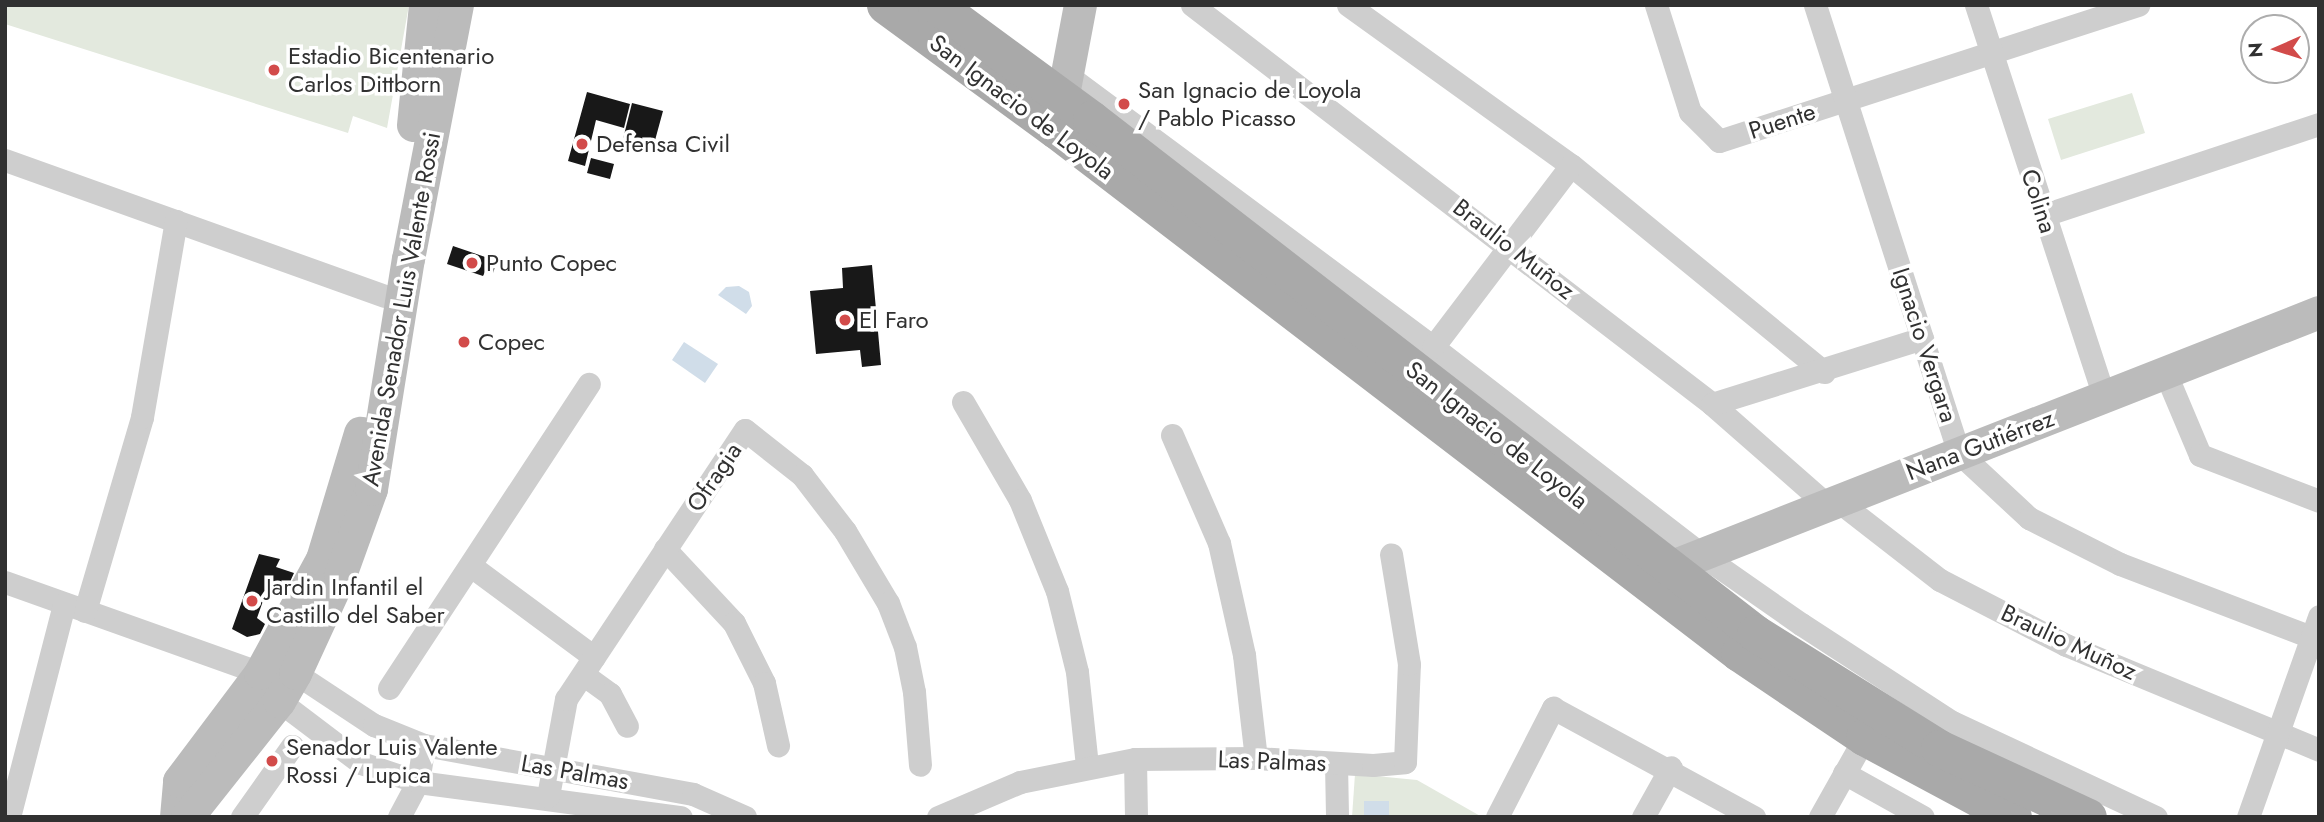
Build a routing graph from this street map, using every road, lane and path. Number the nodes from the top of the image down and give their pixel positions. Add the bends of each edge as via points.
1 (425, 5) edge
2 (457, 5) edge
3 (885, 5) edge
4 (936, 5) edge
5 (1080, 5) edge
6 (1348, 5) edge
7 (1656, 5) edge
8 (1815, 5) edge
9 (1976, 5) edge
10 (2138, 5) edge
11 (1202, 7) edge
12 (1991, 53) junction
13 (1847, 100) junction
14 (1062, 101) junction
15 (2319, 124) edge
16 (5, 160) edge
17 (1571, 164) junction
18 (2044, 215) junction
19 (176, 221) junction
20 (1512, 246) junction
21 (384, 296) junction
22 (2319, 312) edge
23 (1922, 338) junction
24 (1433, 346) junction
25 (1824, 372) junction
26 (2165, 372) junction
27 (589, 384) dead end
28 (2104, 396) junction
29 (963, 402) dead end
30 (1712, 404) junction
31 (1172, 435) dead end
32 (1959, 453) junction
33 (2319, 501) edge
34 (1832, 503) junction
35 (666, 549) junction
36 (1391, 554) dead end
37 (471, 565) junction
38 (1670, 567) junction
39 (5, 582) edge
40 (74, 607) junction
41 (2316, 632) edge
42 (589, 666) junction
43 (260, 673) junction
44 (295, 673) junction
45 (389, 688) dead end
46 (279, 701) junction
47 (627, 726) dead end
48 (1872, 726) junction
49 (2277, 733) junction
50 (424, 745) junction
51 (778, 745) dead end
52 (292, 746) dead end
53 (2319, 750) edge
54 (1256, 758) junction
55 (1135, 759) junction
56 (1336, 763) junction
57 (920, 765) dead end
58 (1087, 766) junction
59 (551, 767) junction
60 (1671, 767) junction
61 (1844, 773) junction
62 (418, 782) junction
63 (548, 796) junction
64 (966, 810) edge
65 (9, 817) edge
66 (176, 817) edge
67 (187, 817) edge
68 (242, 817) edge
69 (399, 817) edge
70 (681, 817) edge
71 (745, 817) edge
72 (938, 817) edge
73 (1136, 817) edge
74 (1337, 817) edge
75 (1497, 817) edge
76 (1643, 817) edge
77 (1754, 817) edge
78 (1820, 817) edge
79 (1923, 817) edge
80 (2013, 817) edge
81 (2088, 817) edge
82 (2156, 817) edge
83 (2248, 817) edge

1 - 21 main road, Avenida Senador Luis Valente Rossi via 416,109
2 - 44 main road, Avenida Senador Luis Valente Rossi via 408,259 371,489 340,575
3 - 14 main road, San Ignacio de Loyola
4 - 14 main road, San Ignacio de Loyola
5 - 14 main road
6 - 17 street
7 - 13 street, Puente via 1690,112 1719,141
8 - 13 street, Ignacio Vergara
9 - 12 street, Colina
10 - 12 street, Puente
11 - 20 street, Braulio Muñoz
12 - 13 street, Puente
12 - 18 street, Colina
13 - 23 street, Ignacio Vergara
14 - 24 street, San Ignacio de Loyola
14 - 38 main road, San Ignacio de Loyola
15 - 18 street
16 - 19 street
17 - 20 street
17 - 25 street
18 - 28 street, Colina
19 - 21 street
19 - 40 street via 142,417
20 - 24 street
20 - 30 street, Braulio Muñoz
21 - 43 main road, Avenida Senador Luis Valente Rossi via 367,406 347,488 322,559
22 - 26 main road, Nana Gutiérrez
23 - 25 street
23 - 32 street, Ignacio Vergara
24 - 38 street, San Ignacio de Loyola
25 - 30 street
26 - 28 main road, Nana Gutiérrez
26 - 33 street via 2200,455
27 - 37 street
28 - 32 main road, Nana Gutiérrez
29 - 58 street via 1020,500 1057,591 1077,672
30 - 34 street, Braulio Muñoz
31 - 54 street via 1219,543 1244,655
32 - 34 main road, Nana Gutiérrez
32 - 41 street, Ignacio Vergara via 2029,518 2120,564
34 - 38 main road, Nana Gutiérrez
34 - 49 street, Braulio Muñoz via 1940,580 2066,645
35 - 42 street, Ofragia
35 - 51 street via 734,623 764,683
35 - 57 street, Ofragia via 745,430 774,450 802,475 845,531 888,603 905,647 914,692
36 - 56 street, Las Palmas via 1409,664 1405,762
37 - 42 street
37 - 45 street
38 - 48 main road, San Ignacio de Loyola
38 - 82 street, San Ignacio de Loyola via 1952,722
39 - 40 street
40 - 43 street
40 - 65 street
41 - 49 street
42 - 47 street
42 - 59 street, Ofragia via 566,699
43 - 44 street
43 - 46 street, Las Palmas
43 - 66 main road, Avenida Senador Luis Valente Rossi via 179,781
44 - 46 main road, Avenida Senador Luis Valente Rossi
44 - 50 street, Las Palmas via 374,725
46 - 62 street, Las Palmas via 361,763
46 - 67 main road, Avenida Senador Luis Valente Rossi
48 - 61 street
48 - 80 main road, San Ignacio de Loyola
48 - 81 main road, San Ignacio de Loyola via 1939,748
49 - 53 street, Braulio Muñoz
49 - 83 street
50 - 59 street, Las Palmas
50 - 62 street
52 - 68 street
54 - 55 street, Las Palmas
54 - 56 street, Las Palmas
55 - 58 street, Las Palmas
55 - 73 street
56 - 74 street
58 - 64 street, Las Palmas via 1020,782
59 - 63 street, Ofragia
59 - 71 street, Las Palmas via 693,794
60 - 75 street via 1553,708
60 - 76 street
60 - 77 street
61 - 78 street
61 - 79 street
62 - 63 street, Las Palmas
62 - 69 street
63 - 70 street, Las Palmas
64 - 72 street, Las Palmas

